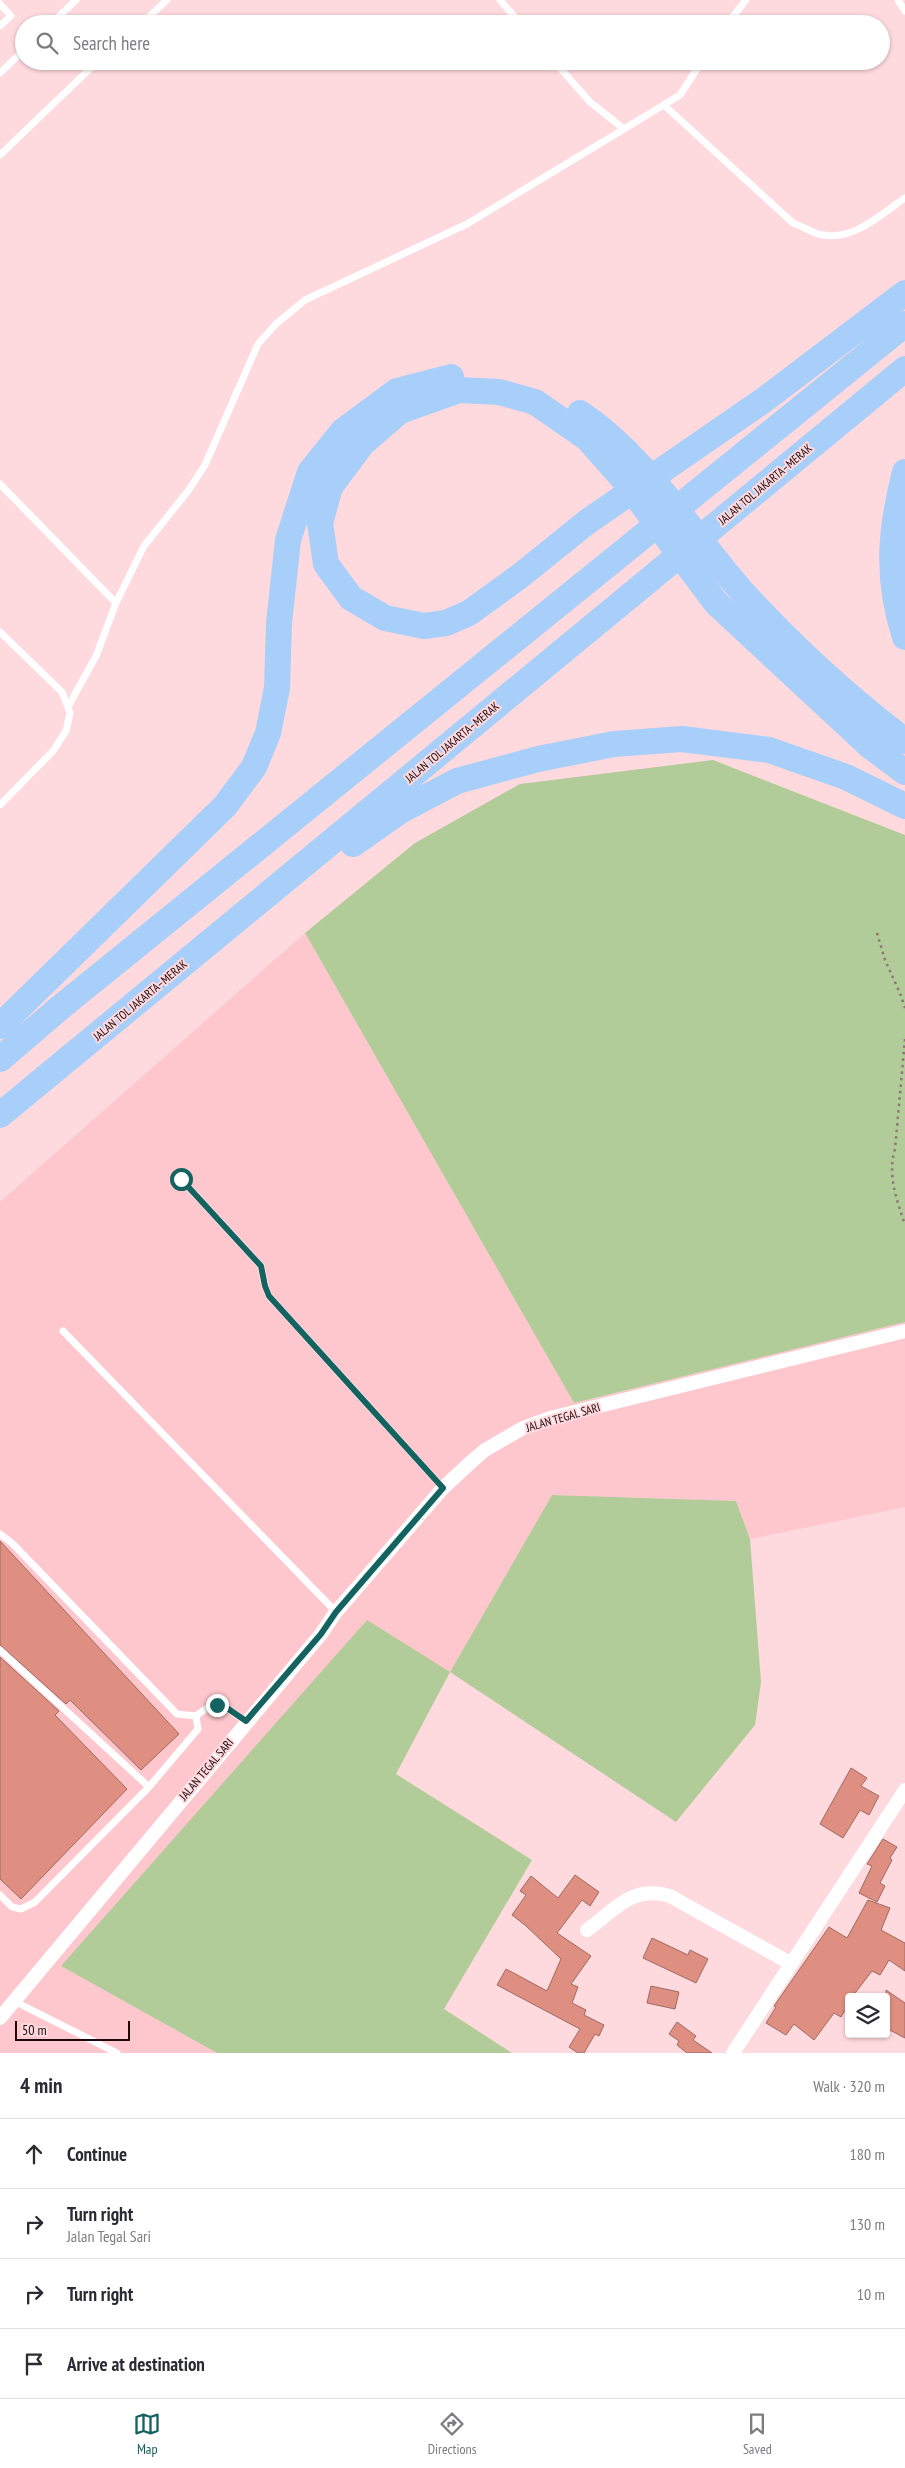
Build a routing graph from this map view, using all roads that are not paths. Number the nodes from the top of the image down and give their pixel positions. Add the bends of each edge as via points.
1 (76, 0) edge
2 (168, 0) edge
3 (500, 0) edge
4 (746, 0) edge
5 (898, 0) edge
6 (0, 4) edge
7 (905, 11) edge
8 (60, 15) edge
9 (151, 15) edge
10 (513, 15) edge
11 (734, 15) edge
12 (0, 26) edge
13 (15, 59) edge
14 (89, 70) edge
15 (562, 70) edge
16 (696, 70) edge
17 (0, 73) edge
18 (665, 106) junction
19 (624, 129) junction
20 (0, 155) edge
21 (905, 198) edge
22 (905, 293) edge
23 (905, 324) edge
24 (905, 369) edge
25 (905, 472) edge
26 (635, 476) junction
27 (0, 484) edge
28 (116, 603) junction
29 (0, 632) edge
30 (905, 637) edge
31 (69, 705) junction
32 (905, 741) edge
33 (905, 772) edge
34 (0, 805) edge
35 (905, 806) edge
36 (0, 1026) edge
37 (0, 1059) edge
38 (0, 1117) edge
39 (181, 1179) dead end
40 (63, 1331) dead end
41 (905, 1331) edge
42 (443, 1488) junction
43 (0, 1534) edge
44 (336, 1612) junction
45 (0, 1650) edge
46 (196, 1716) junction
47 (246, 1721) junction
48 (149, 1787) junction
49 (905, 1790) edge
50 (0, 1895) edge
51 (586, 1930) dead end
52 (790, 1963) junction
53 (14, 2001) junction
54 (0, 2018) edge
55 (117, 2053) edge
56 (733, 2053) edge

1 - 8 lane
2 - 9 lane
3 - 10 lane
4 - 11 lane
5 - 7 lane
6 - 12 lane via 11,16
13 - 17 lane
14 - 20 lane
15 - 19 lane via 590,102
16 - 18 lane via 680,95
18 - 19 lane
18 - 21 lane via 794,223 819,234 855,232
19 - 28 lane via 467,224 305,300 276,324 258,344 204,465 188,492 144,546
22 - 26 highway via 764,400 586,522 469,613 424,626 385,618 351,598 326,564 320,523 330,487 362,444 400,411 459,390 499,392 535,402
23 - 37 highway
24 - 38 highway, JALAN TOL JAKARTA–MERAK
25 - 30 highway via 891,540 893,582
26 - 32 highway via 820,672
26 - 33 highway via 716,603 863,740
26 - 36 highway via 598,425 544,389 503,376 461,374 397,391 343,431 310,472 288,540 279,623 277,688 268,733 254,766 226,806
27 - 28 lane
28 - 31 lane via 96,656
29 - 31 lane via 62,692
31 - 34 lane via 66,731 53,751
35 - 38 highway via 846,777 769,750 682,739 614,744 457,782 400,811 340,853
39 - 42 lane via 261,1266 269,1296
40 - 44 lane
41 - 42 street, JALAN TEGAL SARI via 523,1428 485,1450
42 - 44 street, JALAN TEGAL SARI
43 - 46 lane via 177,1714
44 - 47 street, JALAN TEGAL SARI
45 - 48 lane
46 - 47 lane via 208,1706 217,1705 224,1706
46 - 48 lane via 199,1722 195,1734
47 - 53 street, JALAN TEGAL SARI
48 - 50 lane via 28,1908 12,1907
49 - 52 street
51 - 52 street via 637,1894 660,1893
52 - 56 street
53 - 54 street, JALAN TEGAL SARI
53 - 55 lane

